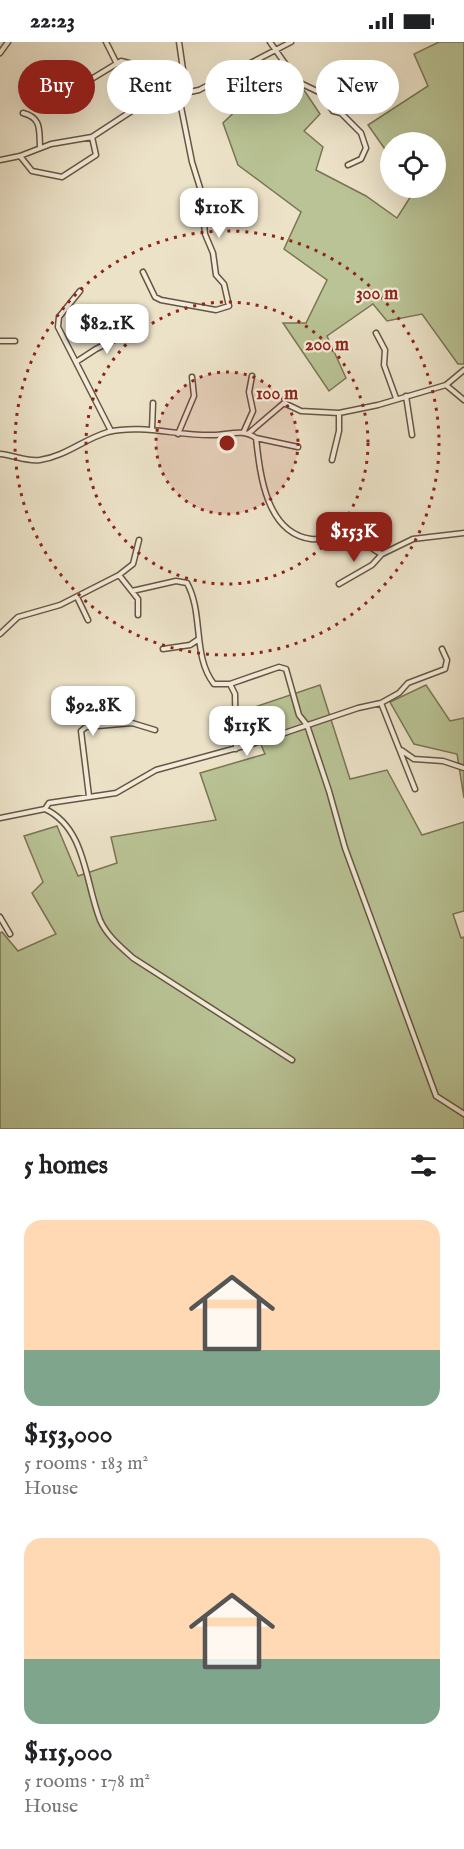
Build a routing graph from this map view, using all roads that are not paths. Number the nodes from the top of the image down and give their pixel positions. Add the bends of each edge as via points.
1 (8, 42) edge
2 (106, 42) edge
3 (179, 42) edge
4 (270, 42) edge
5 (291, 42) edge
6 (275, 51) junction
7 (0, 53) edge
8 (115, 60) edge
9 (181, 60) edge
10 (193, 91) edge
11 (316, 91) edge
12 (27, 114) edge
13 (127, 114) edge
14 (182, 114) edge
15 (342, 114) edge
16 (92, 137) junction
17 (40, 147) junction
18 (20, 156) junction
19 (0, 160) edge
20 (348, 165) dead end
21 (143, 273) dead end
22 (80, 291) dead end
23 (130, 332) dead end
24 (376, 333) dead end
25 (15, 341) dead end
26 (0, 342) edge
27 (75, 362) junction
28 (464, 370) edge
29 (252, 376) dead end
30 (192, 377) dead end
31 (446, 385) junction
32 (406, 396) junction
33 (396, 398) junction
34 (464, 400) edge
35 (153, 403) dead end
36 (339, 413) junction
37 (152, 429) junction
38 (111, 431) junction
39 (246, 432) junction
40 (178, 435) junction
41 (412, 435) dead end
42 (256, 438) junction
43 (298, 447) dead end
44 (0, 454) edge
45 (332, 460) dead end
46 (464, 533) edge
47 (140, 540) dead end
48 (382, 554) junction
49 (119, 575) junction
50 (339, 584) dead end
51 (132, 591) junction
52 (77, 597) junction
53 (138, 615) dead end
54 (88, 620) dead end
55 (0, 634) edge
56 (199, 639) junction
57 (163, 649) dead end
58 (442, 649) dead end
59 (230, 684) junction
60 (381, 703) junction
61 (109, 704) dead end
62 (102, 725) junction
63 (307, 725) junction
64 (155, 730) dead end
65 (236, 749) junction
66 (400, 750) junction
67 (464, 768) edge
68 (414, 789) dead end
69 (89, 796) junction
70 (45, 809) junction
71 (0, 818) edge
72 (0, 917) edge
73 (10, 934) dead end
74 (292, 1060) dead end
75 (464, 1114) edge

1 - 7 street
2 - 8 street
3 - 9 street
4 - 6 street
5 - 6 street
6 - 10 street
6 - 11 street via 298,82
12 - 17 street via 39,122
13 - 16 street
14 - 21 street via 201,190 205,234 229,306 216,310 161,300 155,297
15 - 20 street via 361,133 366,148 361,159
16 - 17 street
16 - 18 street via 96,155 62,177 32,171
17 - 18 street
18 - 19 street
22 - 27 street via 59,317 58,327
23 - 27 street
24 - 33 street via 385,350 384,366
25 - 26 street
27 - 38 street
28 - 31 street
29 - 39 street via 249,383 253,411
30 - 40 street via 194,396
31 - 32 street
31 - 34 street
32 - 33 street
32 - 41 street
33 - 36 street
35 - 37 street
36 - 39 street via 301,411 284,403
36 - 45 street
37 - 38 street
37 - 40 street
38 - 44 street via 61,456 38,460
39 - 40 street
39 - 42 street
42 - 43 street
42 - 48 street via 260,480 268,501 289,531 313,540 354,534
46 - 48 street via 413,539
47 - 49 street via 133,564
48 - 50 street via 372,565
49 - 51 street
49 - 52 street
51 - 53 street via 140,605
51 - 56 street via 176,581 187,583
52 - 54 street
52 - 55 street via 18,617
56 - 57 street via 190,645
56 - 59 street via 211,679 219,686
58 - 60 street via 447,660 445,669 408,683
59 - 63 street via 279,667 286,669 299,715
59 - 65 street via 235,694
60 - 63 street
60 - 66 street
61 - 62 street via 101,716
62 - 64 street via 132,723
62 - 69 street via 81,731
63 - 65 street
63 - 75 street via 345,848 436,1096
65 - 69 street via 156,770 116,793
66 - 67 street via 414,759 443,760
66 - 68 street
69 - 70 street via 50,803
70 - 71 street
70 - 74 street via 70,828 100,921 110,937 134,958
72 - 73 street

